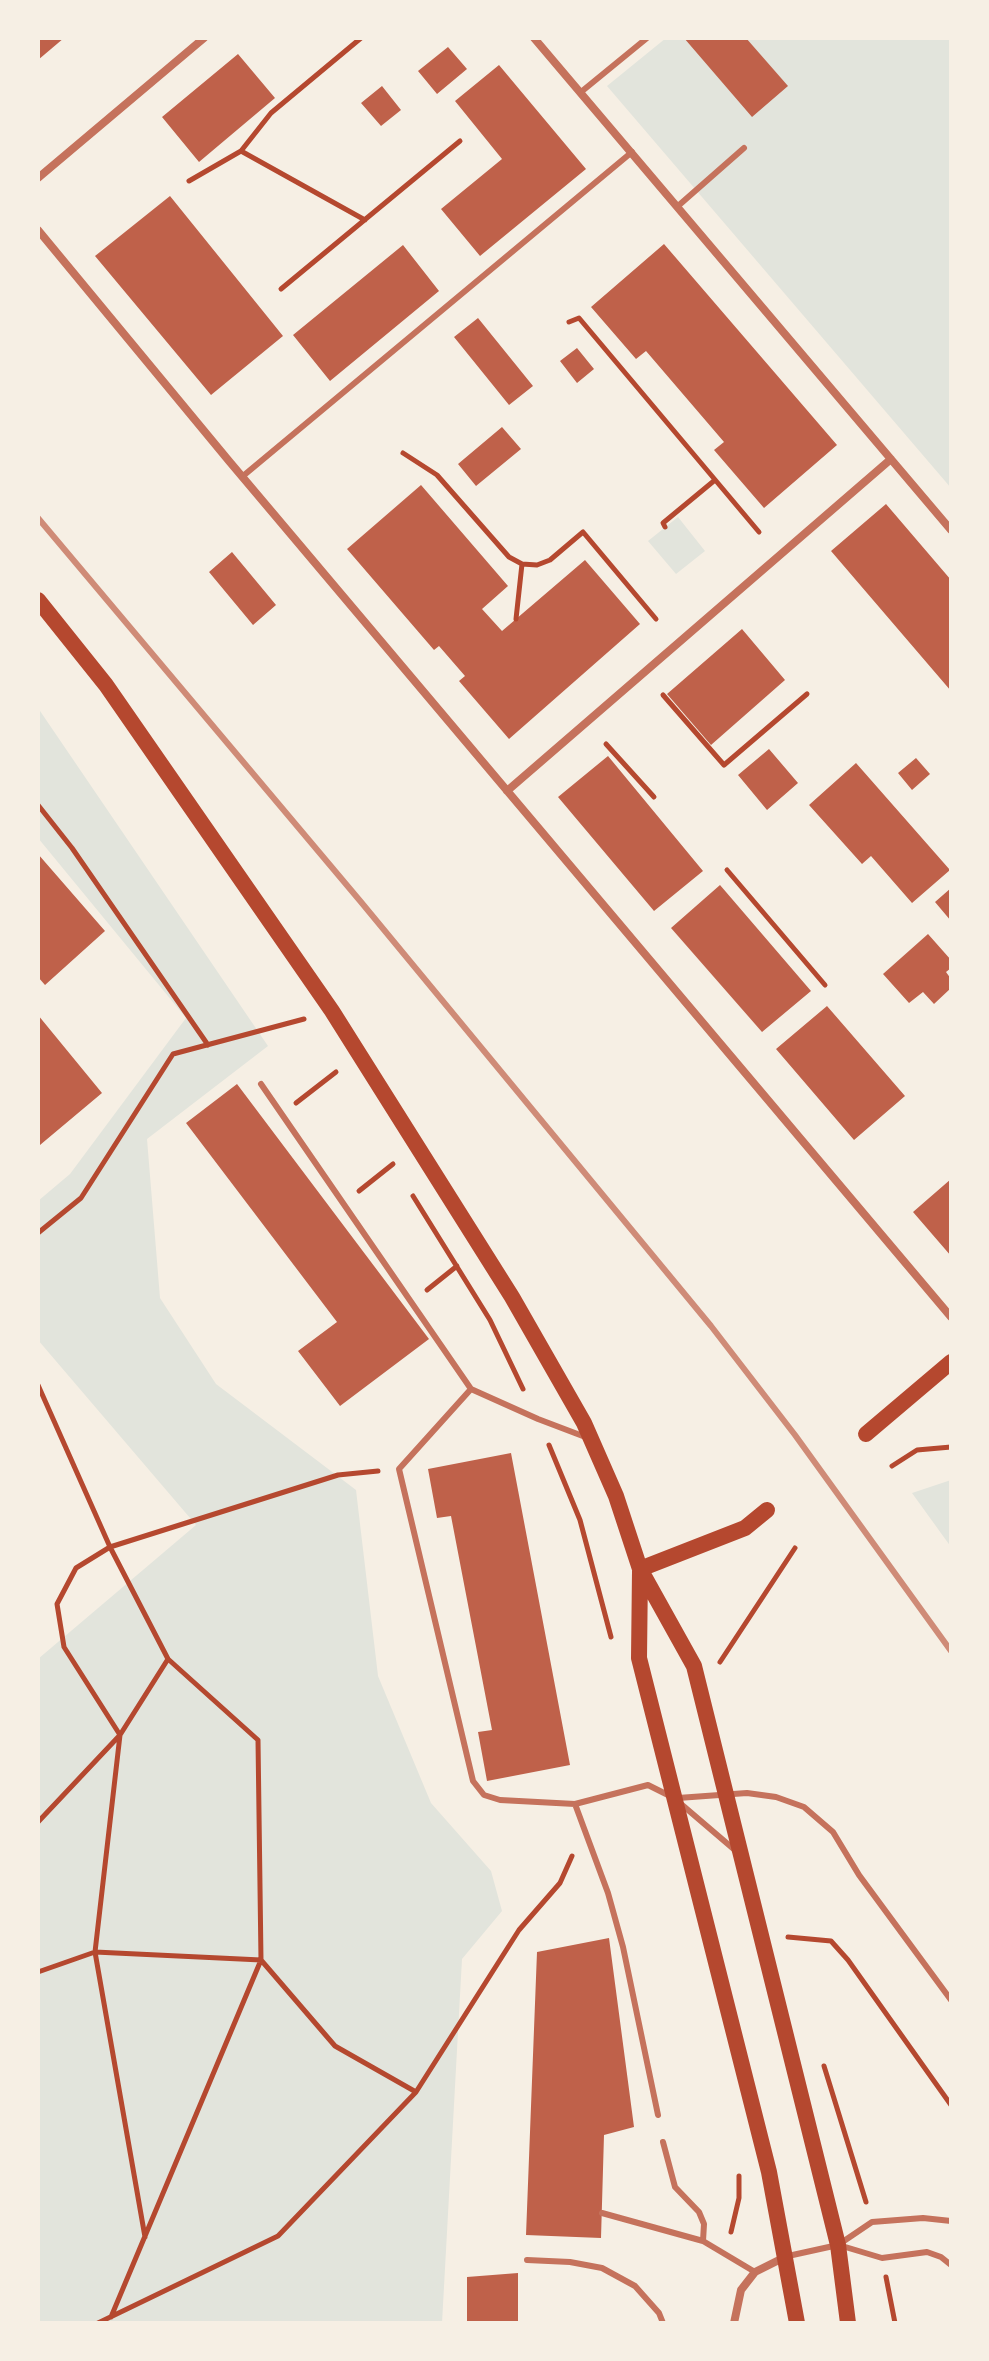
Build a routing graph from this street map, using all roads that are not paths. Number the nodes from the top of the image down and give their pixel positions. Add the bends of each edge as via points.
1 (204, 38) edge
2 (534, 38) edge
3 (647, 38) edge
4 (581, 92) junction
5 (744, 148) dead end
6 (632, 152) junction
7 (38, 178) edge
8 (678, 206) junction
9 (38, 230) edge
10 (891, 459) junction
11 (243, 476) junction
12 (951, 530) edge
13 (38, 600) edge
14 (507, 791) junction
15 (261, 1084) dead end
16 (951, 1317) edge
17 (951, 1362) edge
18 (471, 1389) junction
19 (866, 1434) dead end
20 (591, 1440) junction
21 (767, 1510) dead end
22 (640, 1569) junction
23 (725, 1793) junction
24 (675, 1799) junction
25 (575, 1804) junction
26 (740, 1855) junction
27 (951, 2000) edge
28 (658, 2115) dead end
29 (663, 2142) dead end
30 (602, 2213) dead end
31 (951, 2221) edge
32 (703, 2241) junction
33 (838, 2245) junction
34 (785, 2257) junction
35 (527, 2260) dead end
36 (951, 2265) edge
37 (755, 2272) junction
38 (663, 2323) edge
39 (734, 2323) edge
40 (797, 2323) edge
41 (848, 2323) edge

1 - 7 street
2 - 4 street
3 - 4 lane
4 - 6 street
5 - 8 lane
6 - 8 street
6 - 11 lane
8 - 10 street
9 - 11 street
10 - 12 street
10 - 14 street
11 - 14 street
13 - 20 main road via 106,685 332,1011 512,1297
14 - 16 street
15 - 18 lane
17 - 19 main road
18 - 20 lane
18 - 25 lane via 399,1469 473,1781 484,1795 500,1800
20 - 22 main road
21 - 22 main road via 745,1528
22 - 23 main road via 694,1666
22 - 24 main road via 639,1658
23 - 24 lane
23 - 26 main road
23 - 27 lane via 776,1797 804,1807 833,1832
24 - 25 lane via 648,1785
24 - 26 lane
24 - 34 main road via 769,2172
25 - 28 lane via 623,1947
26 - 33 main road
29 - 32 lane via 675,2187 704,2224
30 - 32 lane
31 - 33 lane via 872,2222
32 - 37 lane
33 - 34 lane
33 - 36 lane via 882,2258 927,2252
33 - 41 main road
34 - 37 street
34 - 40 main road
35 - 38 lane via 602,2268 635,2286
37 - 39 street via 741,2290

